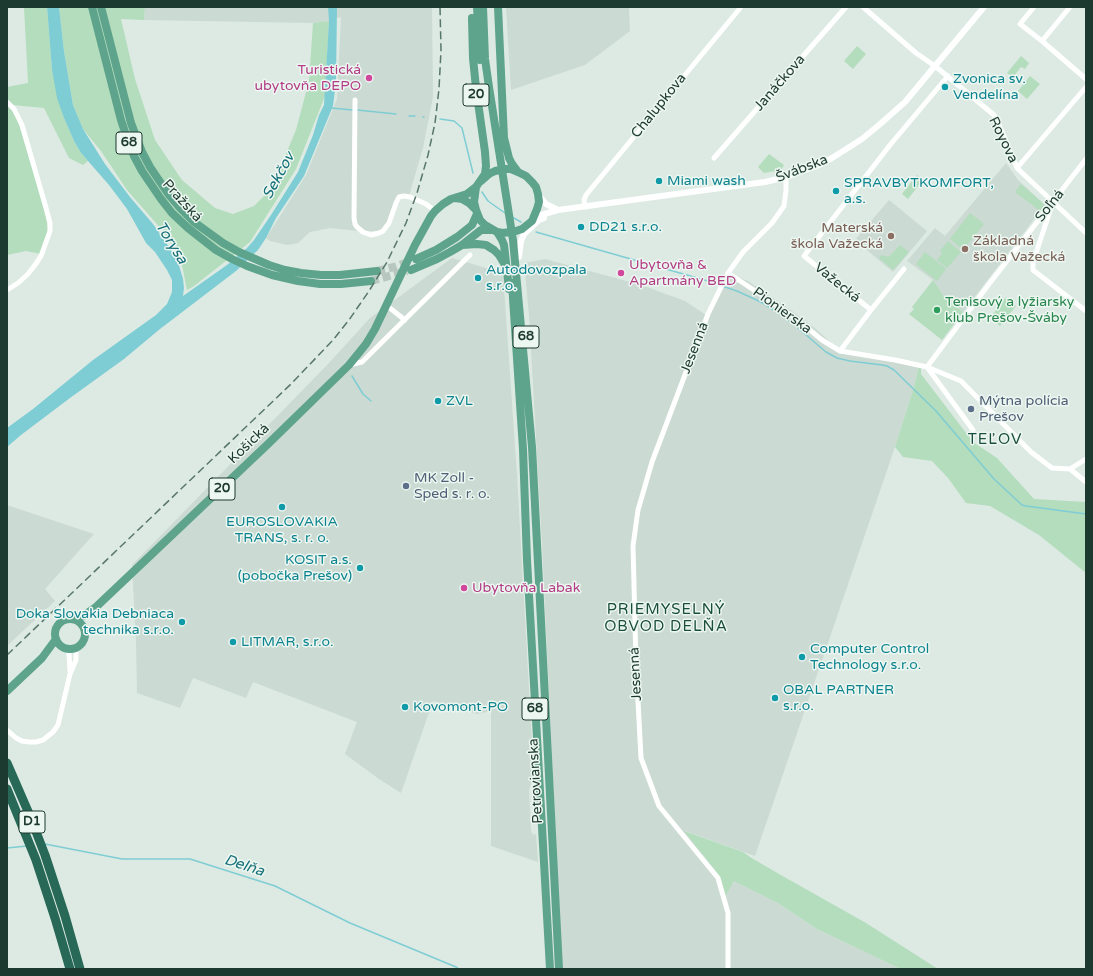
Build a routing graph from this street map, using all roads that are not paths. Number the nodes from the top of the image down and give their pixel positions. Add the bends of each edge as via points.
1 (92, 7) edge
2 (101, 7) edge
3 (472, 7) edge
4 (477, 7) edge
5 (483, 7) edge
6 (498, 7) edge
7 (741, 7) edge
8 (846, 7) edge
9 (862, 7) edge
10 (984, 7) edge
11 (1034, 7) edge
12 (1070, 7) edge
13 (1042, 41) junction
14 (935, 66) junction
15 (948, 76) junction
16 (1086, 79) edge
17 (1086, 87) edge
18 (355, 100) dead end
19 (7, 102) edge
20 (491, 124) junction
21 (504, 138) junction
22 (714, 158) dead end
23 (1086, 159) edge
24 (1017, 168) junction
25 (495, 171) junction
26 (518, 172) junction
27 (786, 178) junction
28 (479, 184) junction
29 (538, 194) junction
30 (455, 198) junction
31 (1053, 202) junction
32 (585, 207) junction
33 (558, 210) junction
34 (435, 211) junction
35 (476, 212) junction
36 (532, 221) junction
37 (1036, 224) junction
38 (522, 229) junction
39 (1044, 230) junction
40 (494, 231) junction
41 (1086, 233) edge
42 (462, 245) junction
43 (470, 255) dead end
44 (519, 257) junction
45 (416, 259) tunnel mouth
46 (904, 269) dead end
47 (411, 270) tunnel mouth
48 (377, 271) tunnel mouth
49 (728, 274) junction
50 (512, 279) junction
51 (371, 281) tunnel mouth
52 (7, 290) edge
53 (386, 305) junction
54 (871, 310) junction
55 (1086, 312) edge
56 (405, 320) junction
57 (840, 351) junction
58 (350, 365) junction
59 (927, 367) junction
60 (973, 430) dead end
61 (532, 447) junction
62 (1086, 459) edge
63 (1070, 469) junction
64 (1086, 482) edge
65 (96, 607) junction
66 (75, 619) junction
67 (84, 627) junction
68 (56, 638) junction
69 (65, 648) junction
70 (76, 648) junction
71 (42, 658) junction
72 (70, 674) junction
73 (7, 692) edge
74 (7, 730) edge
75 (7, 763) edge
76 (7, 789) edge
77 (70, 969) edge
78 (80, 969) edge
79 (550, 969) edge
80 (559, 969) edge
81 (728, 969) edge

1 - 51 main road, Pražská / 68 via 127,138 142,171 172,213 216,250 261,272 290,280 320,284
2 - 48 main road, Pražská / 68 via 131,123 142,152 169,194 194,222 223,243 268,265 321,275
3 - 28 main road, 20 via 473,58 486,166
4 - 20 main road via 480,58
5 - 20 main road
6 - 21 main road, 20
7 - 32 street, Chalupkova via 586,195
8 - 22 street, Janáčkova
9 - 14 street, Royova
10 - 14 street, Švábska
11 - 13 street via 1020,24
12 - 13 street
13 - 16 street
14 - 15 street, Royova
14 - 27 street, Švábska via 905,102 862,140 826,161
15 - 24 street, Royova via 994,115
15 - 54 street, Važecká via 890,145 804,256
17 - 24 street
18 - 34 street via 354,218 357,227 371,235 383,231 389,223 399,197 415,199
19 - 52 street via 14,109 22,125 50,223 50,231 35,265 18,283
20 - 50 main road via 511,226
21 - 25 main road via 499,164
21 - 26 main road, 20 via 509,158
23 - 31 street, Soľná
24 - 31 street, Royova
25 - 26 main road via 511,169
25 - 28 main road
26 - 29 main road via 532,182
27 - 32 street, Švábska
27 - 49 street via 784,206 772,223 743,252
28 - 30 main road, Košická / 20 via 467,194
28 - 35 main road via 474,202
29 - 33 street via 546,204
29 - 36 main road via 539,202
30 - 34 main road, Košická / 20
30 - 35 main road via 469,203
31 - 37 street, Soľná
31 - 39 street
31 - 41 street, Royova
32 - 33 street, Švábska
33 - 36 street, Švábska via 541,215
33 - 44 street via 539,220 524,234
34 - 53 main road, Košická / 20 via 426,223
35 - 40 main road via 480,220
35 - 45 main road via 472,225 457,237
36 - 38 main road
37 - 39 street
37 - 59 street, Soľná
38 - 40 main road via 502,234
38 - 44 main road, 68 via 517,239
39 - 55 street via 1033,262 1033,270
40 - 42 main road via 481,230
40 - 50 main road via 504,245
42 - 47 main road
42 - 50 main road via 486,245 494,250
43 - 56 street, Košická
44 - 61 main road, 68 via 531,402
46 - 54 street, Važecká
49 - 57 street, Pionierska
49 - 81 street, Jesenná via 711,307 652,462 638,510 633,558 641,758 659,806 718,878 728,913
50 - 61 main road
50 - 79 main road, Petrovianska / 68
53 - 56 street
53 - 58 main road, Košická / 20 via 375,329
54 - 57 street, Važecká
56 - 58 street, Košická via 362,362
57 - 59 street, Pionierska
58 - 65 main road, Košická / 20
59 - 60 street
59 - 63 street, Pionierska via 961,381 1031,452 1052,468
61 - 80 main road, Petrovianska / 68
62 - 63 street
63 - 64 street
65 - 66 main road, Košická / 20
65 - 67 main road, Košická / 20
66 - 67 main road
66 - 68 main road, Košická / 20 via 61,621 56,629
67 - 70 main road, Košická / 20 via 84,641
68 - 69 main road
68 - 71 main road, Košická / 20
69 - 70 main road, Košická / 20
69 - 71 main road, Košická / 20
69 - 72 street via 69,654
70 - 72 street via 76,660
71 - 73 main road, Košická / 20
72 - 74 street via 58,725 48,736 36,742 22,741
75 - 78 highway, D1 via 54,882
76 - 77 highway, D1 via 33,853

